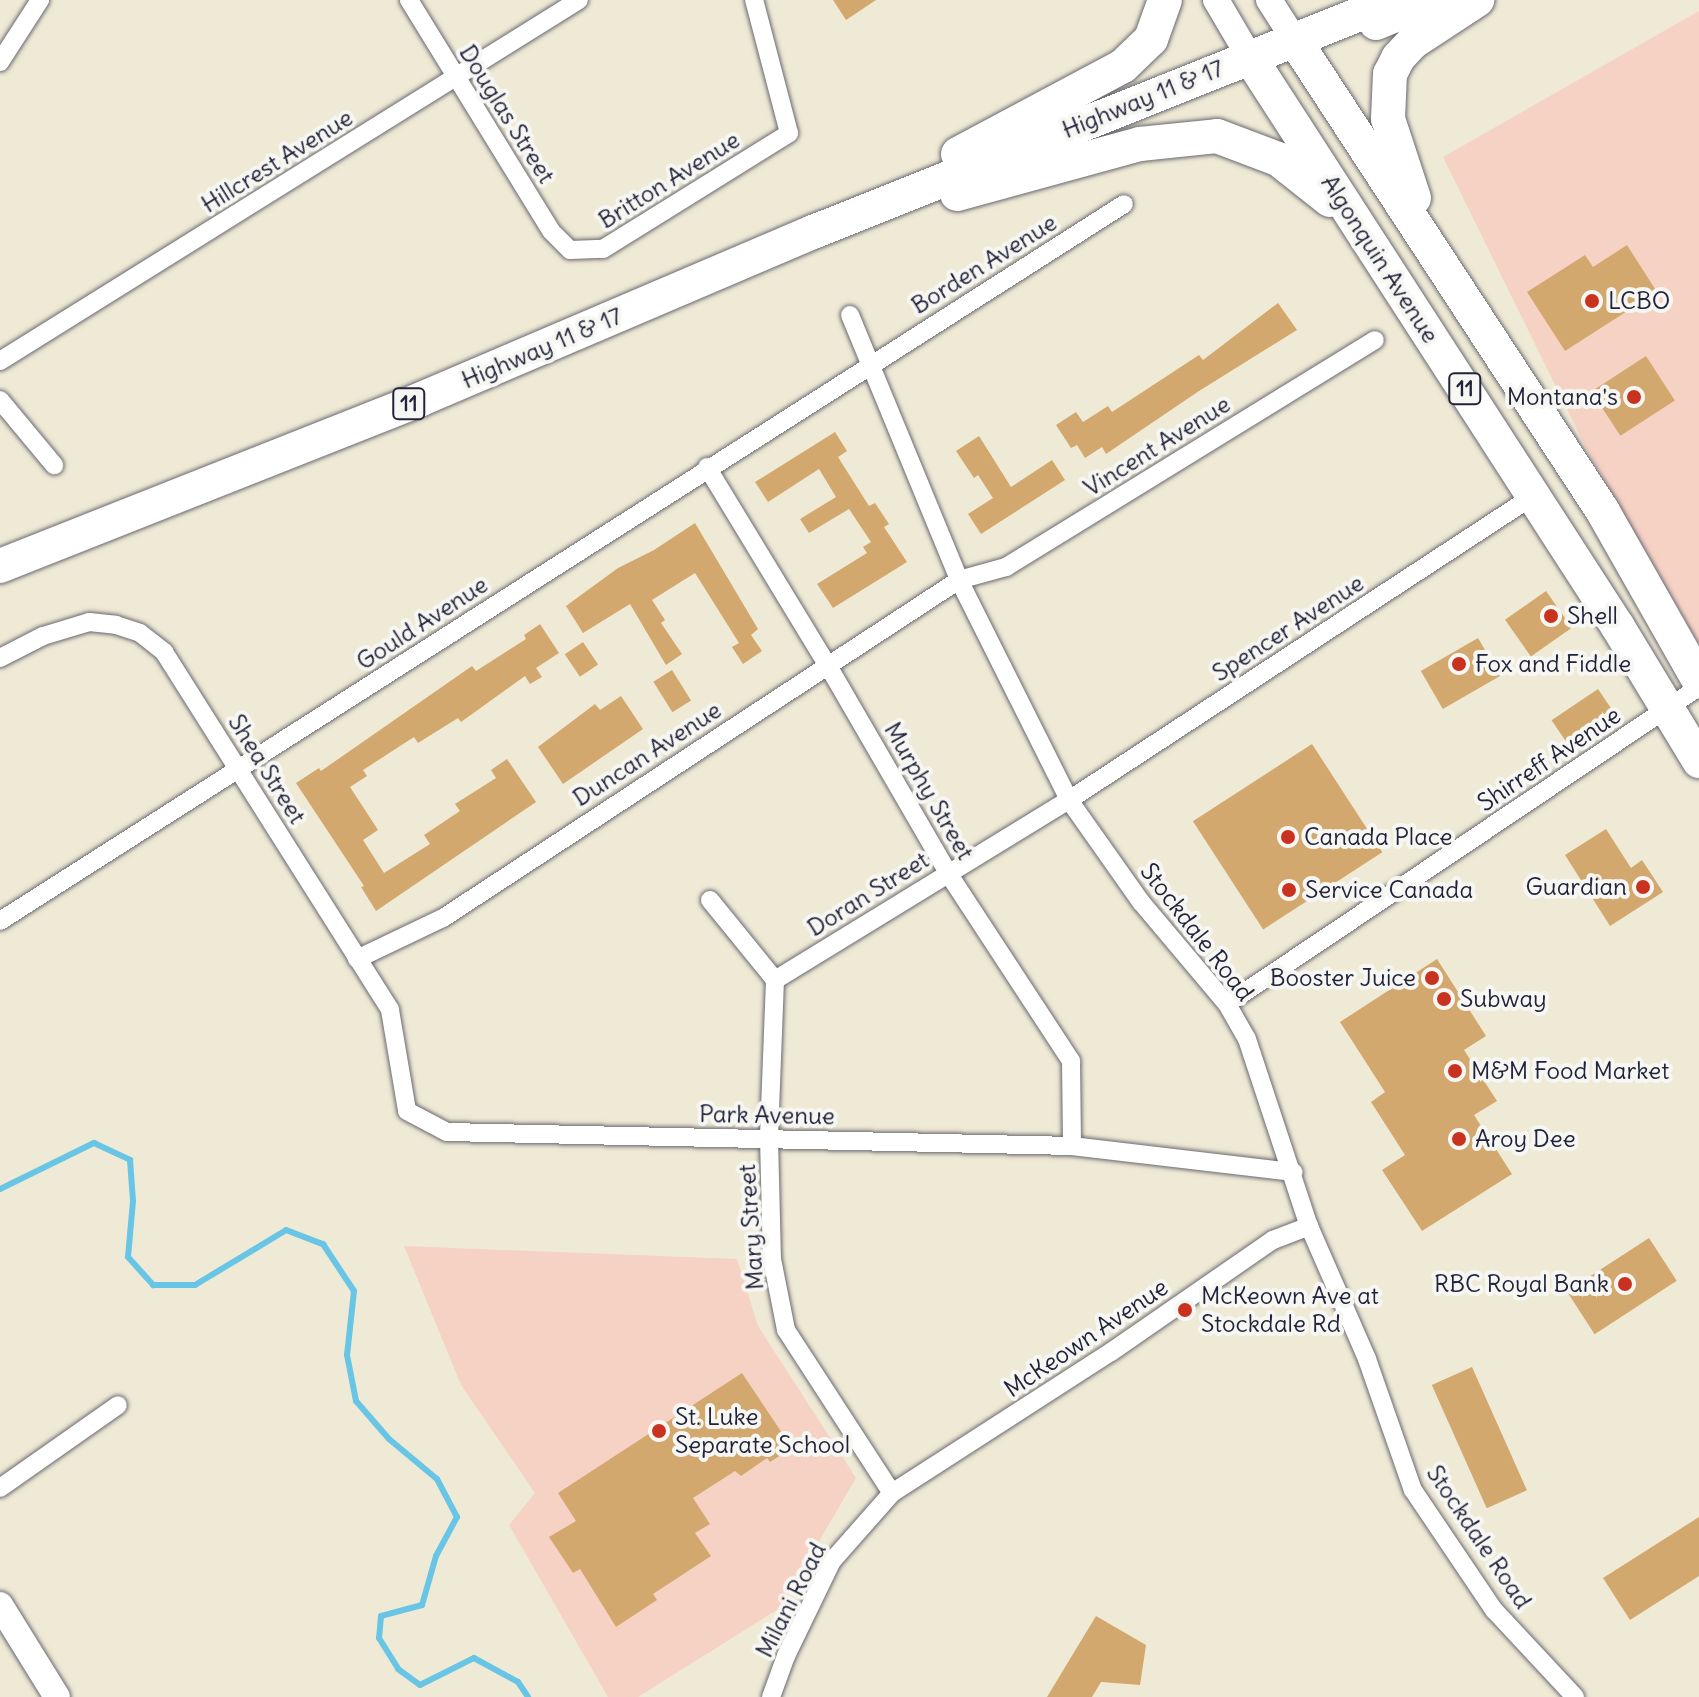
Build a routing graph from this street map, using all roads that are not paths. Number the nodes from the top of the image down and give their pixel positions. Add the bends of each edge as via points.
1 (40, 0) edge
2 (409, 0) edge
3 (579, 0) edge
4 (754, 0) edge
5 (1165, 0) edge
6 (1216, 0) edge
7 (1269, 0) edge
8 (1395, 0) edge
9 (1432, 0) edge
10 (1477, 0) edge
11 (1299, 46) junction
12 (0, 62) edge
13 (1254, 64) junction
14 (456, 78) junction
15 (1124, 204) dead end
16 (1358, 224) junction
17 (813, 232) junction
18 (1431, 248) junction
19 (570, 250) joint
20 (850, 315) dead end
21 (1375, 340) dead end
22 (0, 361) edge
23 (870, 364) junction
24 (0, 400) edge
25 (54, 465) dead end
26 (707, 467) junction
27 (1533, 496) junction
28 (0, 566) edge
29 (959, 580) junction
30 (0, 658) edge
31 (827, 664) junction
32 (1699, 681) edge
33 (1699, 687) edge
34 (1667, 708) junction
35 (1699, 761) edge
36 (240, 770) junction
37 (1069, 800) junction
38 (948, 873) junction
39 (710, 900) dead end
40 (0, 921) edge
41 (357, 959) junction
42 (775, 980) junction
43 (1227, 1004) junction
44 (769, 1138) junction
45 (1072, 1146) junction
46 (1293, 1172) junction
47 (1309, 1226) junction
48 (118, 1405) dead end
49 (0, 1488) edge
50 (892, 1493) junction
51 (0, 1605) edge
52 (57, 1697) edge
53 (771, 1697) edge
54 (1575, 1697) edge

1 - 12 street
2 - 14 street, Douglas Street
3 - 14 street, Hillcrest Avenue
4 - 19 street, Britton Avenue via 789,133 603,249
5 - 17 highway via 1151,39 1123,66
6 - 13 main road, Algonquin Avenue
7 - 11 main road, Algonquin Avenue
8 - 11 highway
9 - 11 highway
10 - 18 highway via 1413,42 1390,74 1388,119
11 - 13 highway, Highway 11 & 17 / 11
11 - 18 highway, Algonquin Avenue / 11
13 - 16 highway, Algonquin Avenue / 11
13 - 17 highway, Highway 11 & 17 / 11
14 - 19 street, Douglas Street via 551,231
14 - 22 street, Hillcrest Avenue
15 - 23 street, Borden Avenue
16 - 17 highway via 1278,159 1217,136 1140,144
16 - 27 highway, Algonquin Avenue / 11
17 - 28 highway, Highway 11 & 17 / 11 via 419,400
18 - 32 highway, Algonquin Avenue / 11 via 1602,510
20 - 23 street, Stockdale Road
21 - 29 street, Vincent Avenue via 1006,567
23 - 26 street, Gould Avenue
23 - 29 street, Stockdale Road
24 - 25 street
26 - 31 street, Murphy Street
26 - 36 street, Gould Avenue
27 - 34 highway, Algonquin Avenue / 11
27 - 37 street, Spencer Avenue
29 - 31 street, Duncan Avenue
29 - 37 street, Stockdale Road
30 - 36 street, Shea Street via 43,636 89,622 140,633 164,652
31 - 38 street, Murphy Street
31 - 41 street, Duncan Avenue via 443,918
33 - 34 street, Shirreff Avenue
34 - 35 highway, Algonquin Avenue / 11
34 - 43 street, Shirreff Avenue
36 - 40 street, Gould Avenue
36 - 41 street, Shea Street
37 - 38 street, Doran Street
37 - 43 street, Stockdale Road via 1141,902
38 - 42 street, Doran Street
38 - 45 street, Murphy Street via 1071,1061
39 - 42 street
41 - 44 street, Park Avenue via 390,1010 407,1111 447,1132
42 - 44 street, Mary Street
43 - 46 street, Stockdale Road via 1260,1070
44 - 45 street, Park Avenue
44 - 50 street, Mary Street via 772,1259 786,1330
45 - 46 street, Park Avenue
46 - 47 street, Stockdale Road
47 - 50 street, McKeown Avenue via 1273,1240
47 - 54 street, Stockdale Road via 1367,1359 1413,1490 1494,1610
48 - 49 street
50 - 53 street, Milani Road via 832,1561
51 - 52 main road

